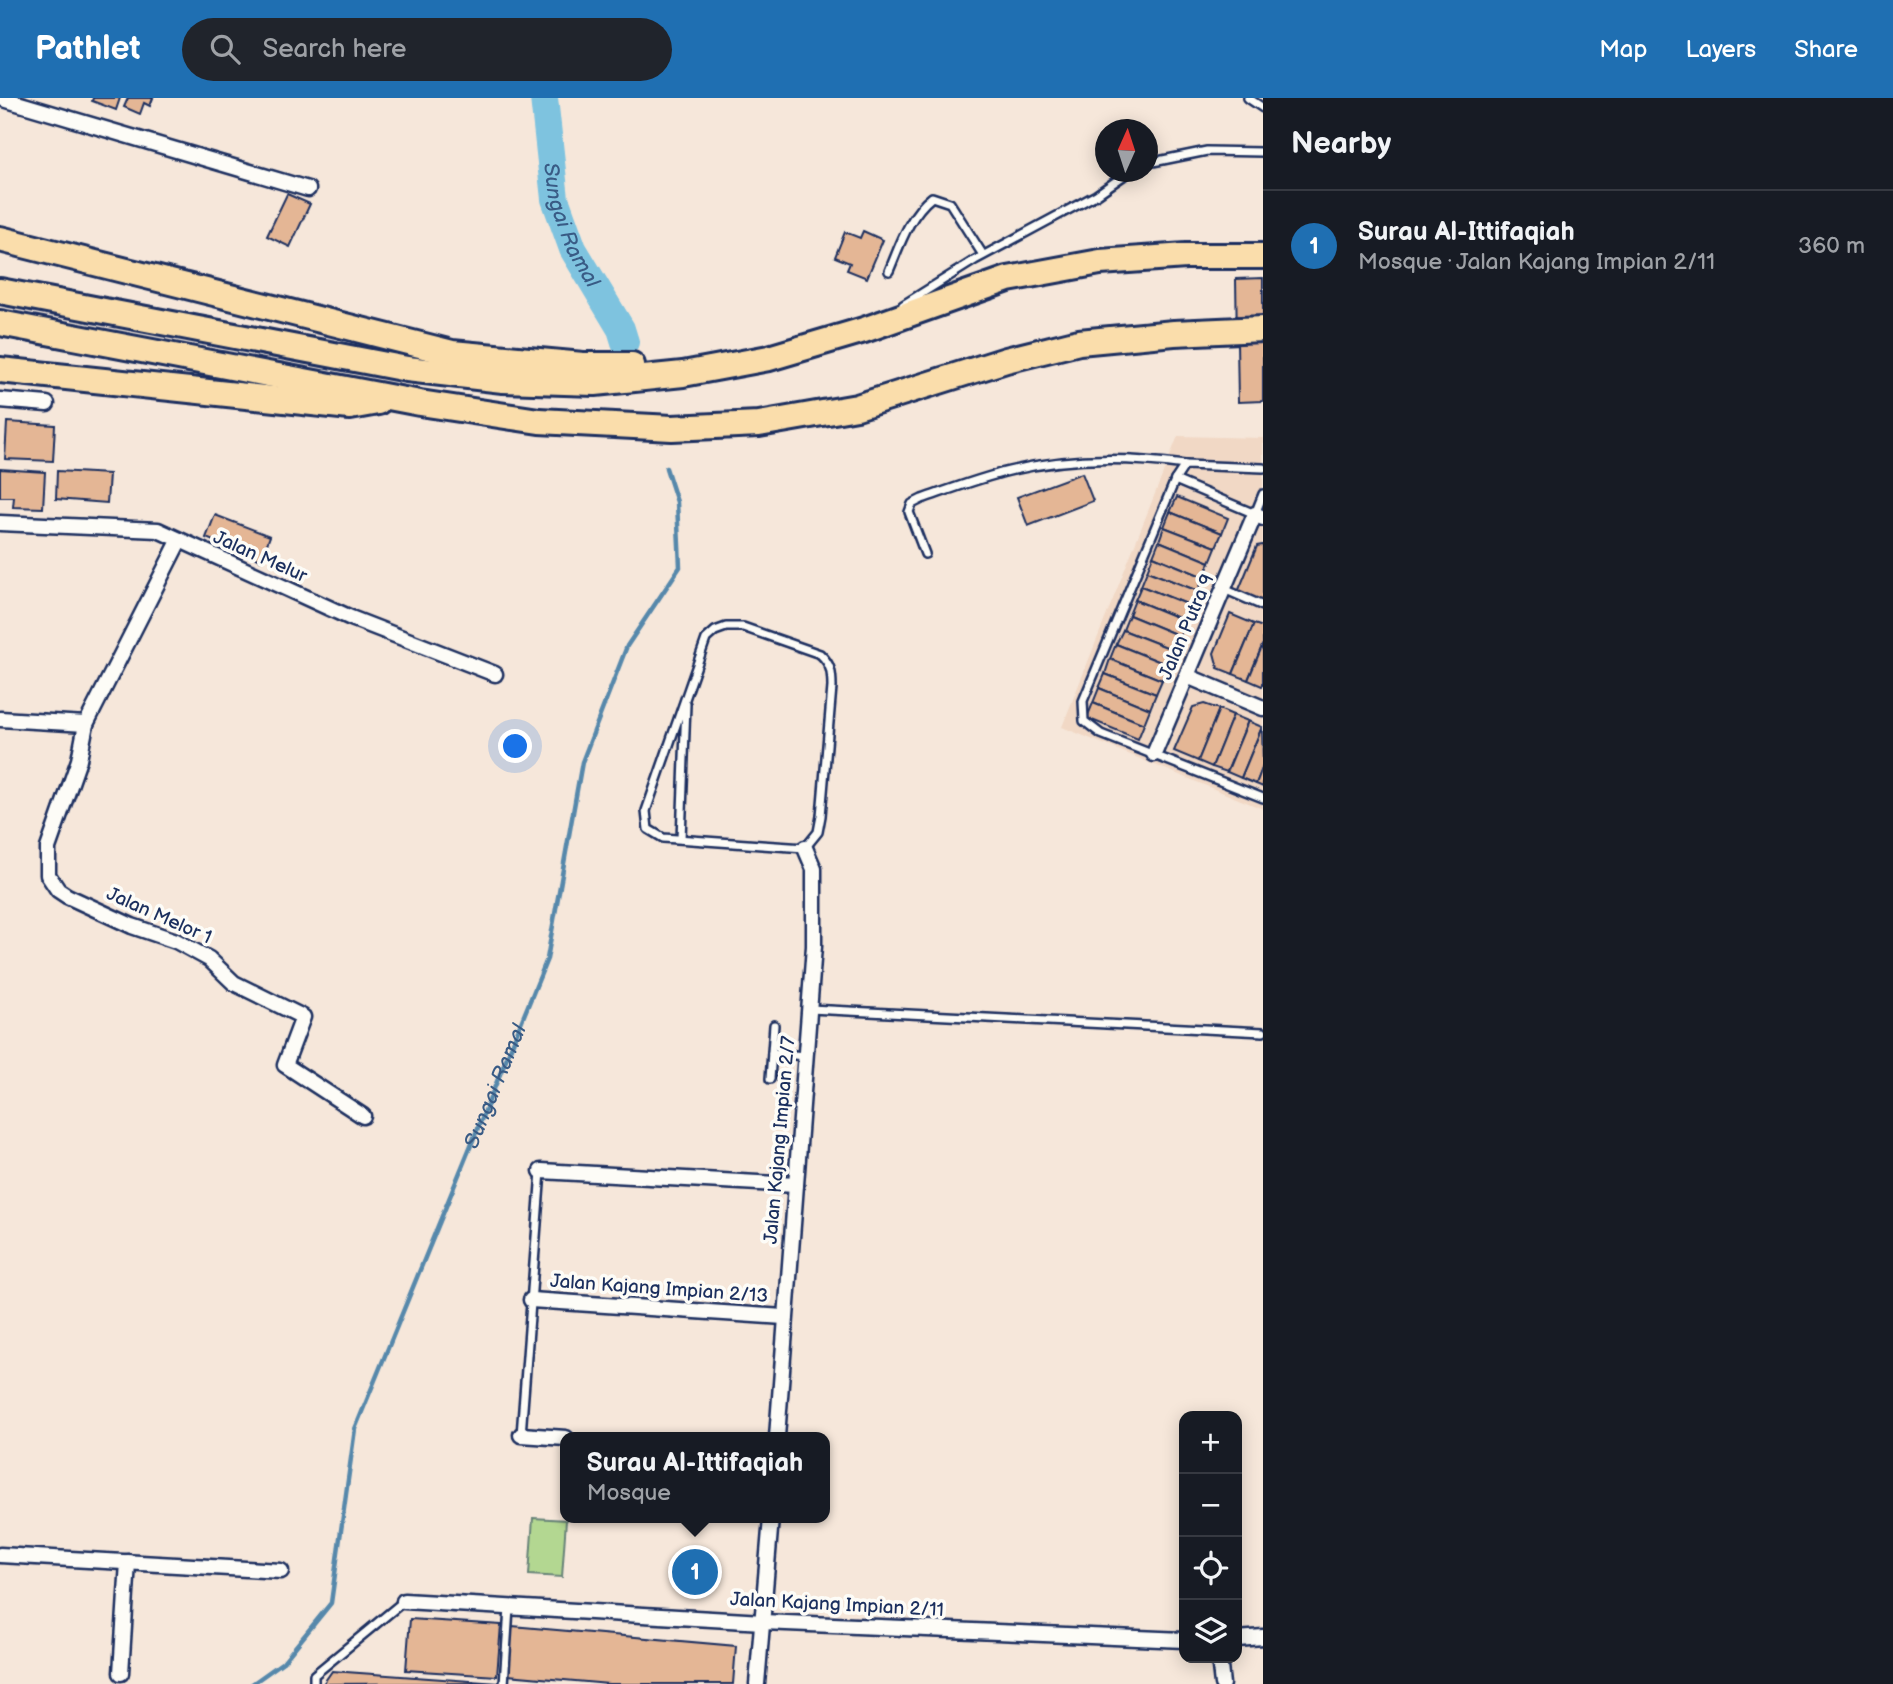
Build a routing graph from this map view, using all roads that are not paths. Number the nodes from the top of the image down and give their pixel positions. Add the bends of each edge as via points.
1 (0, 98) edge
2 (1248, 98) edge
3 (1263, 108) edge
4 (1263, 152) edge
5 (1158, 161) edge
6 (1115, 182) edge
7 (308, 189) dead end
8 (0, 240) edge
9 (984, 255) junction
10 (1263, 256) edge
11 (889, 271) dead end
12 (0, 291) edge
13 (0, 323) edge
14 (1263, 329) edge
15 (864, 330) junction
16 (769, 358) junction
17 (0, 370) edge
18 (397, 398) junction
19 (0, 400) edge
20 (47, 404) dead end
21 (1185, 465) junction
22 (1263, 468) edge
23 (1175, 480) junction
24 (1263, 494) edge
25 (1259, 516) edge
26 (0, 523) edge
27 (179, 541) junction
28 (925, 554) dead end
29 (1224, 589) junction
30 (1263, 606) edge
31 (495, 674) dead end
32 (1187, 677) junction
33 (687, 697) junction
34 (1263, 708) edge
35 (0, 719) edge
36 (86, 724) junction
37 (1154, 754) junction
38 (1263, 798) edge
39 (681, 839) junction
40 (805, 848) junction
41 (810, 1009) junction
42 (774, 1025) dead end
43 (1263, 1032) edge
44 (772, 1053) junction
45 (806, 1056) junction
46 (770, 1079) dead end
47 (363, 1116) dead end
48 (541, 1171) joint
49 (796, 1185) junction
50 (531, 1300) junction
51 (785, 1317) junction
52 (777, 1432) edge
53 (521, 1435) joint
54 (560, 1438) edge
55 (771, 1523) edge
56 (0, 1555) edge
57 (128, 1562) junction
58 (281, 1571) dead end
59 (404, 1601) joint
60 (509, 1608) junction
61 (763, 1622) junction
62 (1263, 1637) edge
63 (1242, 1639) edge
64 (1179, 1640) edge
65 (1220, 1663) edge
66 (121, 1673) dead end
67 (314, 1684) edge
68 (503, 1684) edge
69 (757, 1684) edge
70 (1222, 1684) edge

1 - 7 street
2 - 3 lane
4 - 5 lane via 1207,151
6 - 9 lane
8 - 16 highway via 452,353 583,365
9 - 11 lane via 950,203 932,197 921,205
9 - 15 lane
10 - 15 highway via 1112,261 1021,276
12 - 16 highway via 407,369 503,380 595,383 683,374
13 - 18 highway
14 - 18 highway via 1079,342 857,407 759,424 672,428 539,421
15 - 16 highway
17 - 18 highway via 350,407
19 - 20 street
21 - 22 lane
21 - 23 lane
21 - 28 lane via 1150,460 1052,463 1009,471 922,499 912,504 909,512
23 - 25 lane
23 - 37 lane via 1082,712 1090,728
24 - 25 lane
25 - 29 street, Jalan Putra 9
26 - 27 street, Jalan Melur via 158,530
27 - 31 street, Jalan Melur via 351,618
27 - 36 street, Jalan Melor 1
29 - 30 lane
29 - 32 street, Jalan Putra 9
32 - 34 street
32 - 37 street, Jalan Putra 9
33 - 39 lane
33 - 39 lane via 646,811 648,829 654,834
33 - 40 lane via 706,639 726,627 743,627 820,654 828,662 832,687 821,816 818,831
35 - 36 street
36 - 47 street, Jalan Melor 1 via 79,760 48,848 52,883 67,896 176,941 209,959 234,983 303,1017 285,1065
37 - 38 lane
39 - 40 lane
40 - 41 street, Jalan Kajang Impian 2/7 via 814,869
41 - 43 lane
41 - 45 street, Jalan Kajang Impian 2/7
42 - 44 lane
44 - 45 lane
44 - 46 lane
45 - 49 street, Jalan Kajang Impian 2/7
48 - 49 street
48 - 50 lane
49 - 51 street, Jalan Kajang Impian 2/7
50 - 51 street, Jalan Kajang Impian 2/13
50 - 53 lane
51 - 52 street, Jalan Kajang Impian 2/7
53 - 54 street
55 - 61 street
56 - 57 street
57 - 58 street
57 - 66 street
59 - 60 street, Jalan Kajang Impian 2/11
59 - 67 lane via 314,1675
60 - 61 street, Jalan Kajang Impian 2/11
60 - 68 lane
61 - 64 street, Jalan Kajang Impian 2/11
61 - 69 street
62 - 63 street
65 - 70 street

